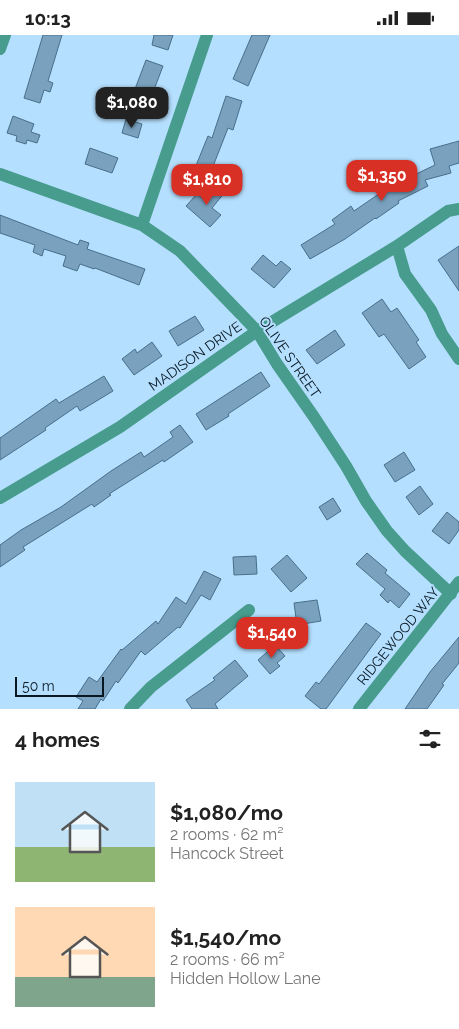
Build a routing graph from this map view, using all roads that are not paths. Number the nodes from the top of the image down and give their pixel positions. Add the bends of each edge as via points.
1 (5, 35) edge
2 (207, 35) edge
3 (0, 49) edge
4 (0, 174) edge
5 (459, 209) edge
6 (142, 225) junction
7 (396, 246) junction
8 (257, 331) junction
9 (459, 359) edge
10 (0, 498) edge
11 (459, 582) edge
12 (451, 594) junction
13 (248, 610) dead end
14 (130, 709) edge
15 (359, 709) edge

1 - 3 street
2 - 6 street
4 - 6 street, OLIVE STREET
5 - 7 street, MADISON DRIVE via 448,211
6 - 8 street, OLIVE STREET via 180,251
7 - 8 street, MADISON DRIVE
7 - 9 street via 405,274 431,310
8 - 10 street, MADISON DRIVE via 120,427
8 - 12 street, OLIVE STREET via 387,531
11 - 12 street, RIDGEWOOD WAY
12 - 15 street, RIDGEWOOD WAY
13 - 14 street via 150,687

